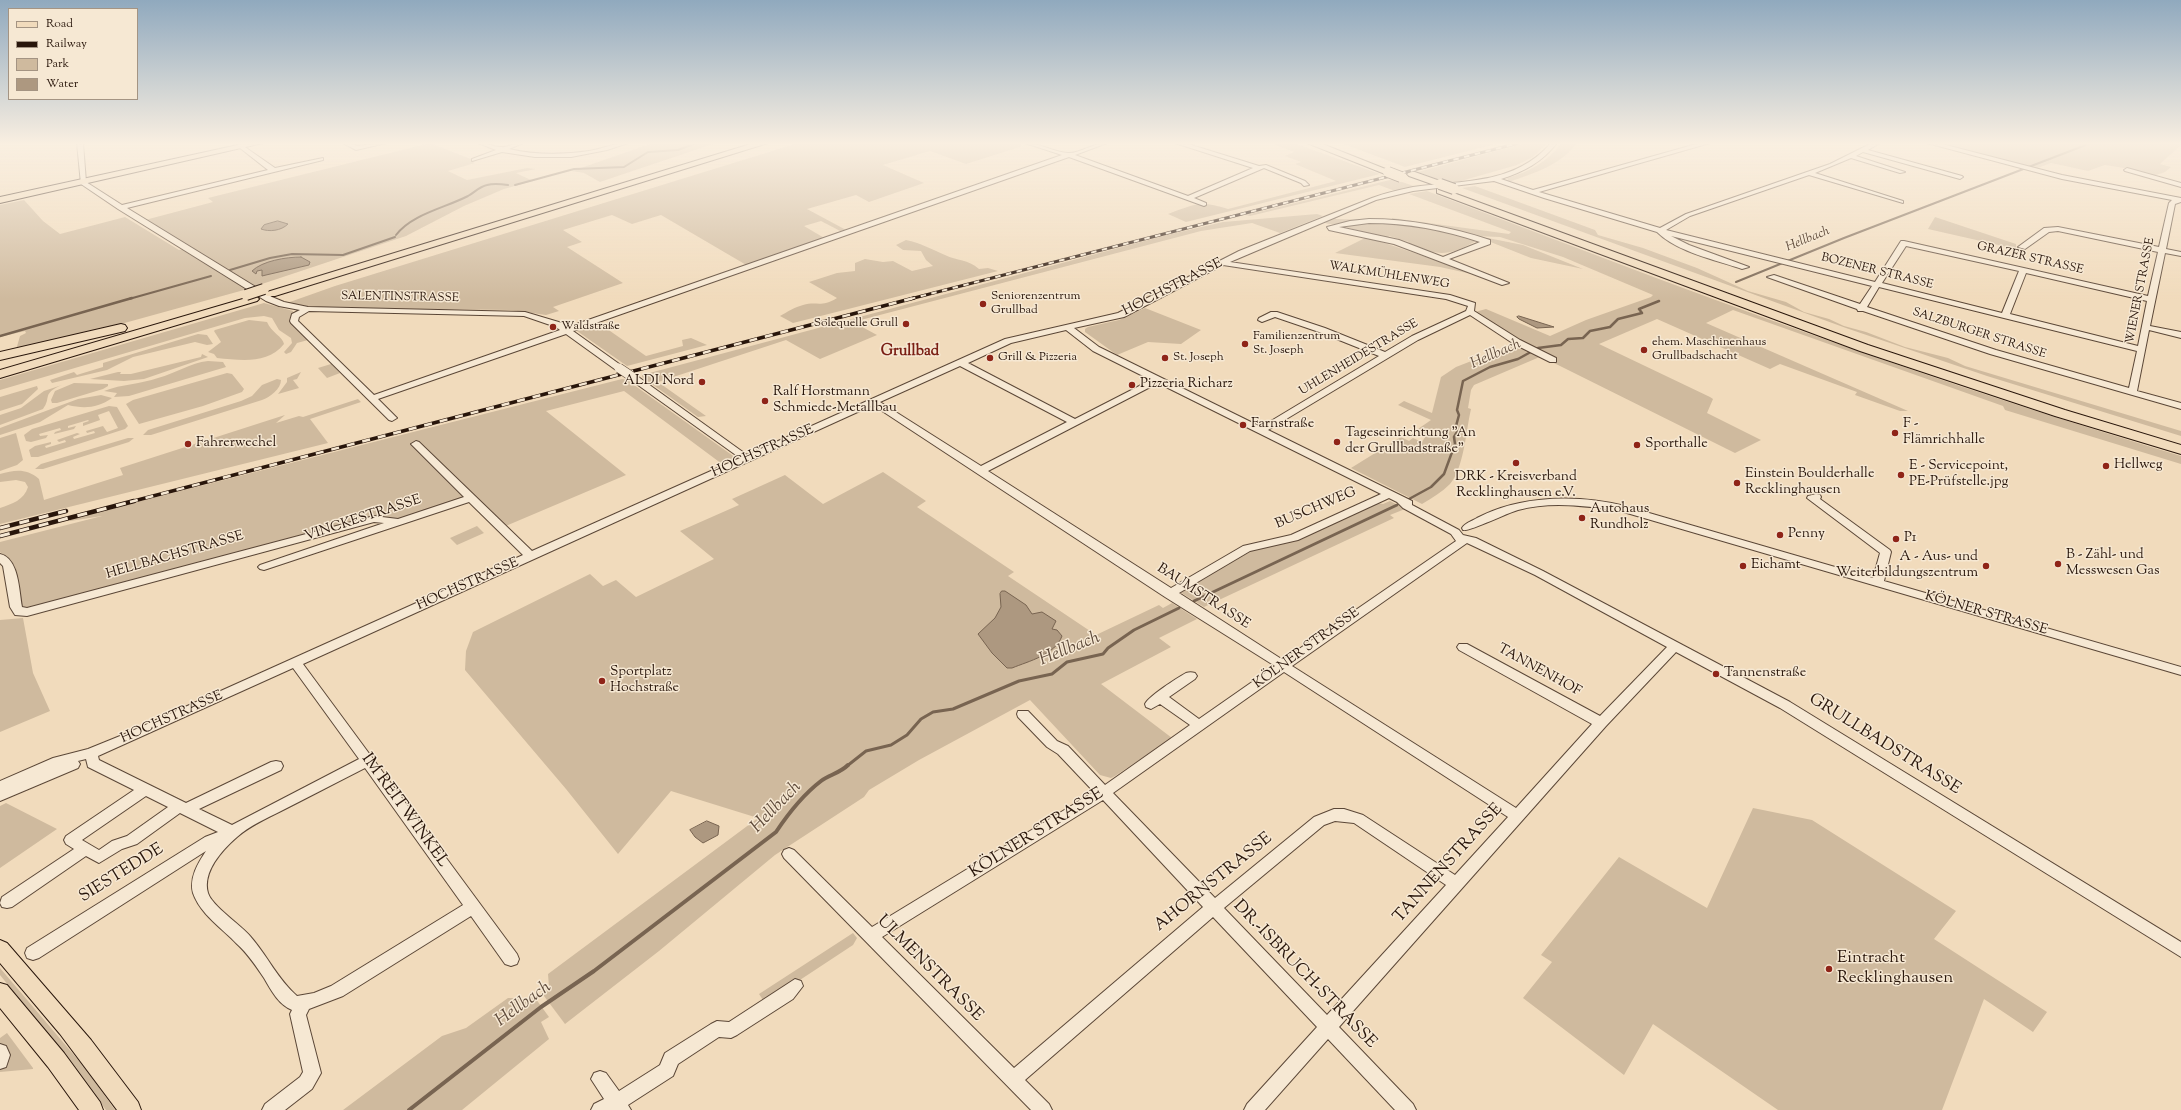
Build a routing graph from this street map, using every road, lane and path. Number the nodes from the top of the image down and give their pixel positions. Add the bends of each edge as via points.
1 (27, 195) edge
2 (101, 195) edge
3 (175, 195) edge
4 (579, 195) edge
5 (596, 195) edge
6 (956, 195) edge
7 (1179, 195) edge
8 (1196, 195) edge
9 (1388, 195) edge
10 (1458, 195) edge
11 (1470, 195) edge
12 (1542, 195) edge
13 (1746, 195) edge
14 (1878, 195) edge
15 (2153, 195) edge
16 (1188, 198) junction
17 (2180, 200) edge
18 (0, 201) edge
19 (1901, 202) dead end
20 (1204, 204) dead end
21 (120, 208) junction
22 (1313, 223) junction
23 (1331, 227) junction
24 (1660, 231) junction
25 (2022, 247) dead end
26 (2161, 250) junction
27 (2181, 254) edge
28 (1444, 259) junction
29 (1222, 263) junction
30 (1744, 267) dead end
31 (2023, 270) junction
32 (1771, 277) dead end
33 (1505, 282) dead end
34 (1876, 285) junction
35 (267, 292) junction
36 (250, 297) junction
37 (2151, 299) junction
38 (210, 306) junction
39 (308, 309) junction
40 (1861, 309) junction
41 (1470, 312) junction
42 (2005, 316) junction
43 (1262, 320) dead end
44 (1067, 327) junction
45 (2146, 327) junction
46 (567, 330) junction
47 (2181, 335) edge
48 (2141, 349) junction
49 (0, 356) edge
50 (1386, 356) junction
51 (1553, 360) dead end
52 (960, 362) junction
53 (0, 367) edge
54 (0, 374) edge
55 (1158, 380) junction
56 (2132, 393) junction
57 (373, 398) junction
58 (874, 402) junction
59 (2181, 406) edge
60 (392, 418) dead end
61 (1074, 422) junction
62 (1262, 430) junction
63 (2181, 440) edge
64 (416, 444) dead end
65 (2181, 450) edge
66 (747, 459) junction
67 (979, 470) junction
68 (1388, 494) junction
69 (1816, 496) dead end
70 (471, 498) junction
71 (399, 522) junction
72 (1465, 534) junction
73 (0, 557) edge
74 (531, 557) junction
75 (264, 566) dead end
76 (1878, 582) junction
77 (1169, 594) junction
78 (1675, 646) junction
79 (1463, 647) dead end
80 (296, 662) junction
81 (1283, 666) junction
82 (2181, 671) edge
83 (1191, 676) dead end
84 (1023, 714) dead end
85 (1601, 722) junction
86 (1200, 726) junction
87 (91, 753) junction
88 (367, 760) junction
89 (276, 766) dead end
90 (0, 787) edge
91 (146, 789) junction
92 (1105, 792) junction
93 (0, 796) edge
94 (182, 807) junction
95 (1518, 817) junction
96 (232, 832) junction
97 (85, 849) junction
98 (789, 854) dead end
99 (1456, 884) junction
100 (7, 902) dead end
101 (474, 906) junction
102 (1214, 908) junction
103 (870, 936) junction
104 (0, 949) edge
105 (2181, 950) edge
106 (34, 953) dead end
107 (511, 959) dead end
108 (795, 986) dead end
109 (0, 992) edge
110 (304, 1003) junction
111 (1328, 1027) junction
112 (0, 1052) edge
113 (0, 1061) edge
114 (600, 1079) dead end
115 (1013, 1080) junction
116 (619, 1106) edge
117 (92, 1110) edge
118 (130, 1110) edge
119 (271, 1110) edge
120 (600, 1110) edge
121 (1043, 1110) edge
122 (1253, 1110) edge
123 (1407, 1110) edge

1 - 18 main road
2 - 21 street, SALENTINSTRASSE
3 - 21 street
4 - 35 highway
5 - 35 highway
6 - 46 street
7 - 16 street
8 - 16 street
9 - 22 street, HOCHSTRASSE
10 - 65 highway via 1864,348
11 - 63 highway, bridge via 1903,352
12 - 24 street, BOZENER STRASSE
13 - 24 street via 1688,215
14 - 19 street
15 - 17 street
16 - 20 street
17 - 26 street, WIENER STRASSE via 2172,203
21 - 39 street, SALENTINSTRASSE via 269,298 282,304
22 - 23 street
22 - 29 street, HOCHSTRASSE
23 - 28 street via 1396,242
23 - 28 street via 1363,221 1405,223 1487,242
24 - 30 street via 1664,236 1681,244
24 - 34 street, BOZENER STRASSE
25 - 26 street via 2047,230 2058,229
26 - 27 street
26 - 37 street, WIENER STRASSE
28 - 33 street
29 - 41 street, WALKMÜHLENWEG via 1428,293 1472,305
29 - 44 street, HOCHSTRASSE via 1128,312
31 - 34 street, GRAZER STRASSE via 1904,242
31 - 37 street, GRAZER STRASSE
31 - 42 street
32 - 40 street, SALZBURGER STRASSE
34 - 40 street
34 - 42 street, BOZENER STRASSE
35 - 36 highway
36 - 38 highway
36 - 54 highway
37 - 45 street, WIENER STRASSE
38 - 49 highway
38 - 53 highway
39 - 46 street, SALENTINSTRASSE via 510,313 545,319
39 - 57 street via 295,316 294,321
40 - 56 street, SALZBURGER STRASSE via 1992,352
41 - 50 street, UHLENHEIDESTRASSE via 1434,327
41 - 51 street, WALKMÜHLENWEG via 1526,347
42 - 48 street, BOZENER STRASSE
43 - 50 street via 1274,314
44 - 52 street, HOCHSTRASSE via 1008,341
44 - 55 street, GRULLBADSTRASSE via 1096,349
45 - 47 street
45 - 48 street, WIENER STRASSE
46 - 57 street
46 - 66 street, SALENTINSTRASSE, bridge
48 - 56 street, WIENER STRASSE
50 - 62 street, UHLENHEIDESTRASSE
52 - 58 street, HOCHSTRASSE
52 - 61 street
55 - 61 street
55 - 62 street, GRULLBADSTRASSE
56 - 59 street, SALZBURGER STRASSE
57 - 60 street
58 - 66 street, HOCHSTRASSE
58 - 67 street, BAUMSTRASSE
61 - 67 street
62 - 68 street, GRULLBADSTRASSE
64 - 70 street
66 - 74 street, HOCHSTRASSE
67 - 77 street, BAUMSTRASSE
68 - 72 street, GRULLBADSTRASSE
68 - 77 street, BUSCHWEG via 1294,538 1247,548
69 - 76 street via 1812,498 1886,552
70 - 71 street, VINCKESTRASSE
70 - 74 street
71 - 73 street, HELLBACHSTRASSE via 374,519 27,612 19,612 16,607 8,565
71 - 75 street, VINCKESTRASSE
72 - 76 street, KÖLNER STRASSE via 1482,526 1489,517 1512,507 1562,501 1621,508
72 - 78 street, GRULLBADSTRASSE
72 - 81 street, KÖLNER STRASSE via 1430,565 1414,573
74 - 80 street, HOCHSTRASSE
76 - 82 street, KÖLNER STRASSE
77 - 81 street, BAUMSTRASSE
78 - 85 street, TANNENSTRASSE
78 - 105 street, GRULLBADSTRASSE via 1798,713
79 - 85 street, TANNENHOF
80 - 87 street, HOCHSTRASSE
80 - 88 street, IM REITWINKEL
81 - 86 street, KÖLNER STRASSE
81 - 95 street, BAUMSTRASSE
83 - 86 street via 1155,701
84 - 92 street, DR.-ISBRUCH-STRASSE via 1052,744 1064,750
85 - 95 street, TANNENSTRASSE
86 - 92 street, KÖLNER STRASSE
87 - 90 street, HOCHSTRASSE via 58,762
87 - 91 street via 93,763
87 - 93 street, HOCHSTRASSE via 70,766
88 - 96 street, SIESTEDDE
88 - 101 street, IM REITWINKEL
89 - 94 street
91 - 94 street
91 - 97 street via 71,840
92 - 102 street, DR.-ISBRUCH-STRASSE
92 - 103 street, KÖLNER STRASSE
94 - 96 street
94 - 97 street via 132,840 117,845 99,857
95 - 99 street, TANNENSTRASSE
96 - 106 street, SIESTEDDE via 210,841
96 - 110 street, SIESTEDDE via 219,845 204,867 199,883 201,894 206,904 252,950 288,999 294,1003
97 - 100 street
98 - 103 street, ULMENSTRASSE
99 - 102 street, AHORNSTRASSE via 1363,821 1344,815 1334,815 1319,821
99 - 111 street, TANNENSTRASSE
101 - 107 street, IM REITWINKEL
101 - 110 street via 337,991
102 - 111 street, DR.-ISBRUCH-STRASSE
102 - 115 street, AHORNSTRASSE
103 - 115 street, ULMENSTRASSE
104 - 118 main road via 77,1040
108 - 116 street via 787,994 731,1030 717,1029 671,1059 667,1070
109 - 117 main road via 56,1060
110 - 119 street via 298,1014 312,1073 306,1083
111 - 122 street, TANNENSTRASSE
111 - 123 street, DR.-ISBRUCH-STRASSE
112 - 113 street
114 - 116 street
115 - 121 street, ULMENSTRASSE
116 - 120 street

